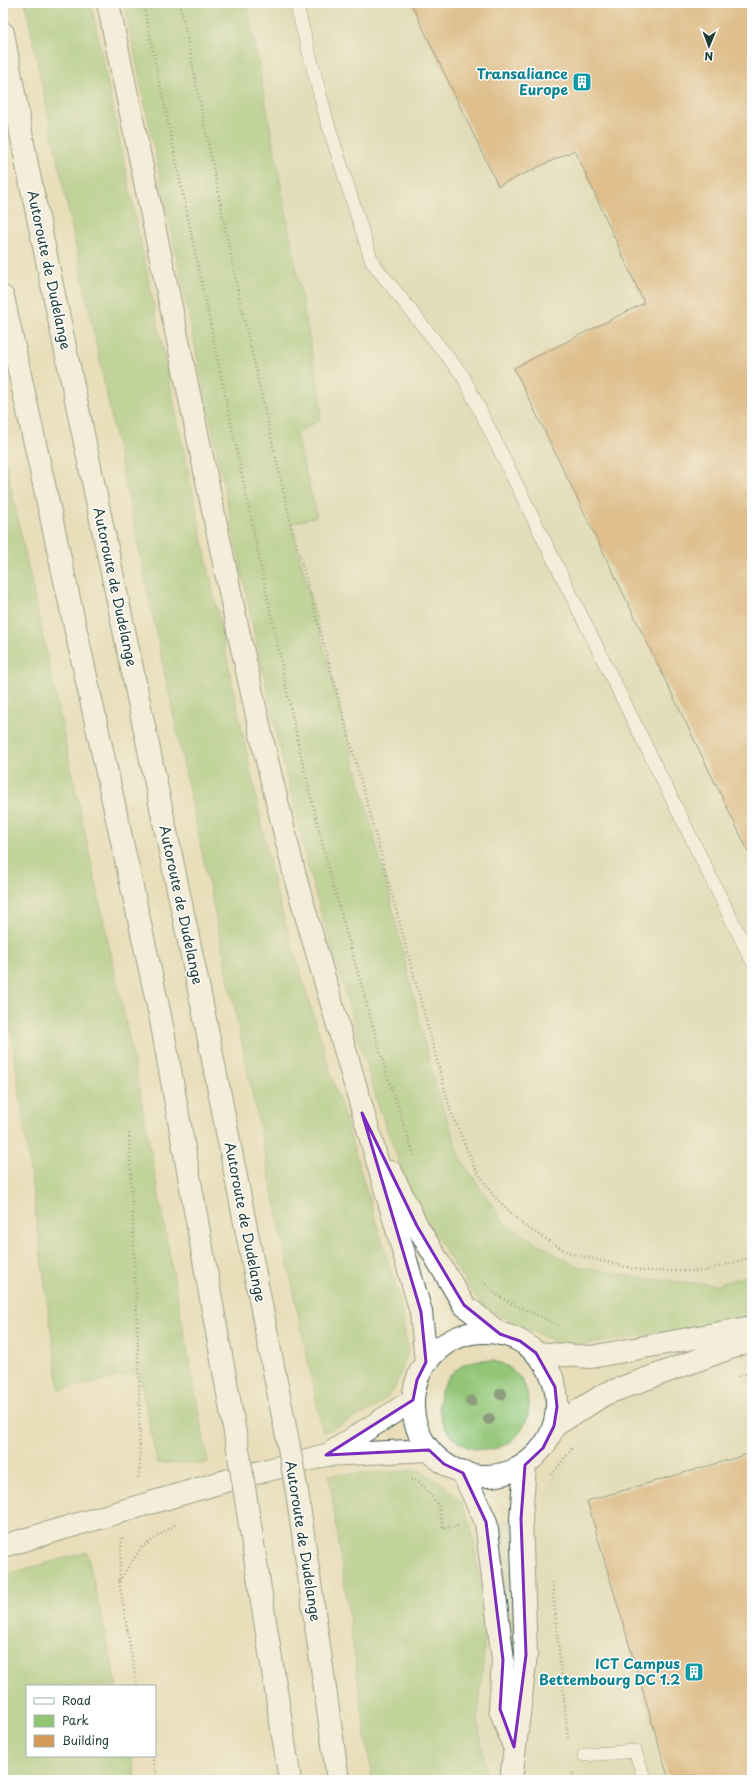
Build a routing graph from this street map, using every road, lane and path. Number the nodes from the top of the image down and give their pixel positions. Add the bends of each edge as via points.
1 (108, 3) edge
2 (144, 3) edge
3 (180, 3) edge
4 (296, 3) edge
5 (3, 33) edge
6 (3, 297) edge
7 (752, 961) edge
8 (362, 1113) junction
9 (129, 1133) dead end
10 (415, 1160) dead end
11 (752, 1257) edge
12 (480, 1277) dead end
13 (752, 1327) edge
14 (561, 1328) dead end
15 (500, 1334) junction
16 (752, 1340) edge
17 (536, 1354) junction
18 (426, 1362) junction
19 (413, 1400) junction
20 (554, 1426) junction
21 (577, 1441) dead end
22 (428, 1450) junction
23 (326, 1455) junction
24 (525, 1464) junction
25 (140, 1465) dead end
26 (463, 1473) junction
27 (551, 1479) dead end
28 (124, 1511) junction
29 (3, 1546) edge
30 (551, 1577) dead end
31 (137, 1685) edge
32 (514, 1747) junction
33 (569, 1748) dead end
34 (584, 1755) dead end
35 (152, 1757) edge
36 (572, 1768) dead end
37 (158, 1780) edge
38 (290, 1780) edge
39 (338, 1780) edge
40 (511, 1780) edge
41 (574, 1780) edge
42 (645, 1780) edge

1 - 8 main road via 265,752 297,884
2 - 10 path via 299,748 330,875 386,1072
3 - 11 path via 240,301 291,524 451,1112 474,1166 492,1194 523,1225 569,1253 643,1271 704,1270
4 - 7 lane via 327,121 372,262 462,376
5 - 39 main road, Autoroute de Dudelange, bridge via 30,181 203,1009 288,1442
6 - 38 main road, bridge via 161,1020 239,1455
8 - 15 main road via 417,1226 464,1305
8 - 18 main road via 421,1312
9 - 25 path via 139,1373
12 - 14 path via 506,1301
13 - 17 main road via 591,1357
15 - 17 main road via 520,1341
15 - 18 main road via 479,1332 459,1337 441,1347
16 - 20 main road via 605,1394
17 - 20 main road via 548,1369 556,1387
18 - 19 main road via 417,1380
19 - 22 main road via 414,1418 419,1435
19 - 23 main road
20 - 24 main road via 543,1448
21 - 27 path via 553,1472
22 - 23 main road
22 - 26 main road via 444,1464
23 - 28 main road
24 - 26 main road via 506,1474 484,1476
24 - 32 main road via 521,1519 526,1655
26 - 32 main road via 486,1522 503,1660 500,1708
28 - 29 main road
28 - 31 path via 119,1581
30 - 33 path
32 - 40 main road
34 - 42 lane via 635,1751
35 - 37 path
36 - 41 path

